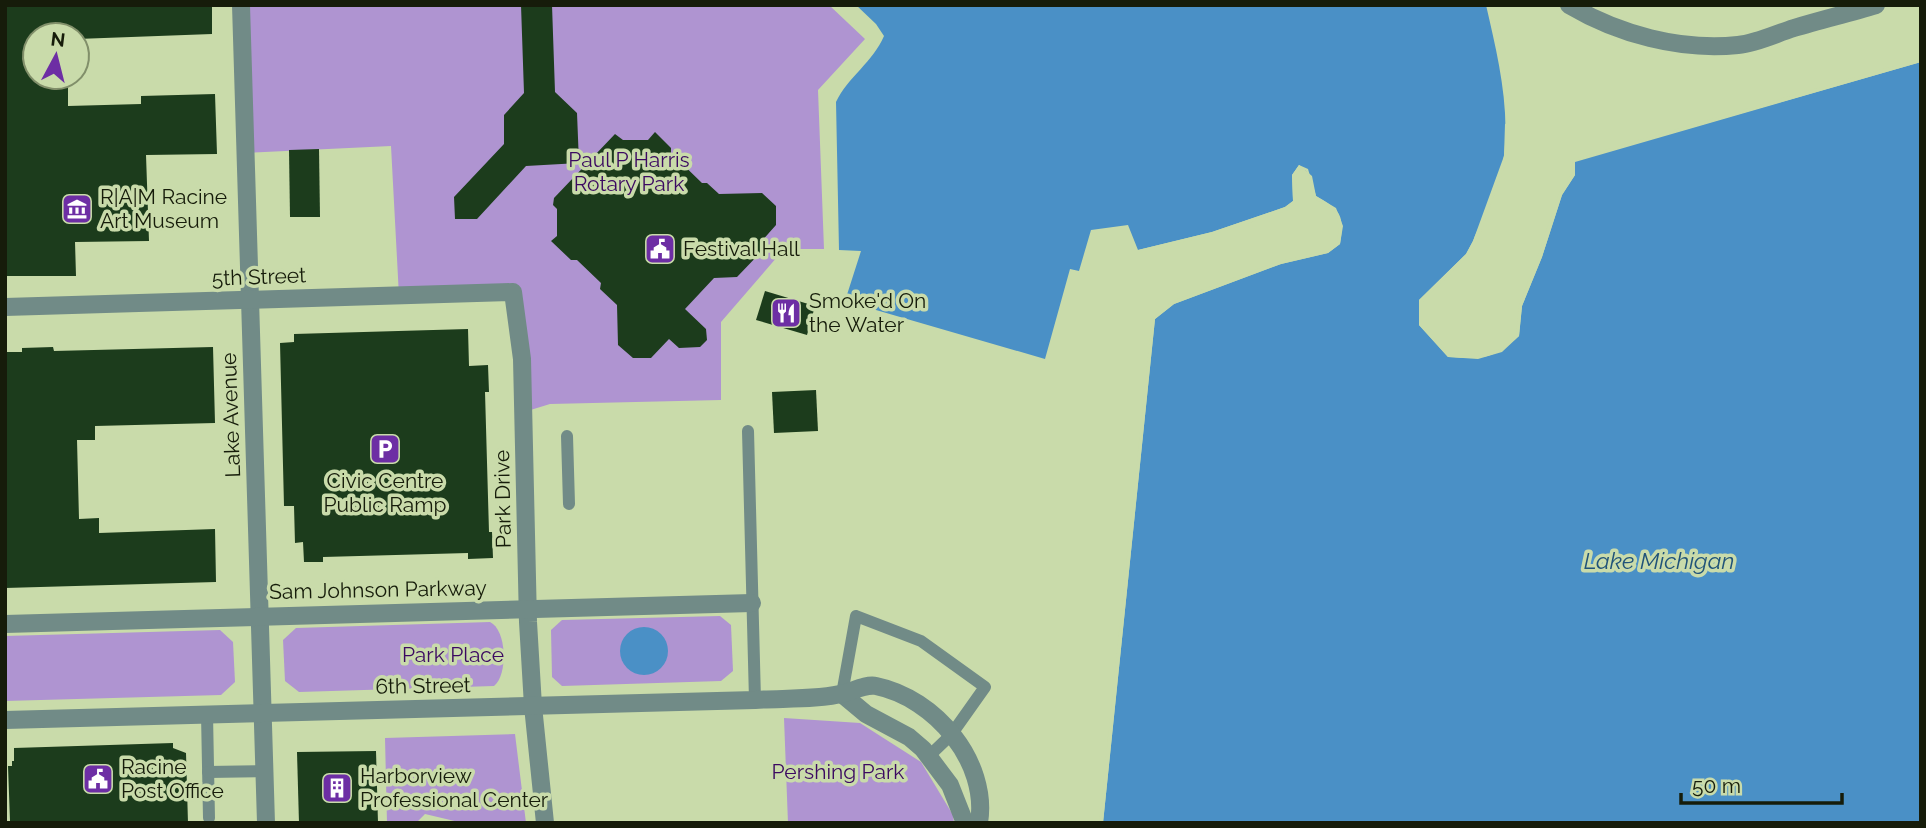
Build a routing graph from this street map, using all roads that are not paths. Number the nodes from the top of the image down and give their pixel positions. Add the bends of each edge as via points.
1 (241, 5) edge
2 (1569, 5) edge
3 (1876, 5) edge
4 (513, 292) joint
5 (250, 300) junction
6 (5, 307) edge
7 (748, 432) dead end
8 (567, 436) dead end
9 (569, 504) dead end
10 (752, 603) junction
11 (528, 609) junction
12 (259, 616) junction
13 (5, 624) edge
14 (842, 694) junction
15 (755, 700) junction
16 (533, 706) junction
17 (262, 712) junction
18 (207, 714) junction
19 (5, 720) edge
20 (951, 735) junction
21 (929, 756) junction
22 (264, 771) junction
23 (208, 772) junction
24 (209, 818) dead end
25 (266, 823) edge
26 (545, 823) edge
27 (965, 823) edge
28 (978, 823) edge

1 - 5 street, Lake Avenue
2 - 3 street via 1611,27 1701,45 1762,40
4 - 5 street, 5th Street
4 - 11 street, Park Drive via 522,359
5 - 6 street, 5th Street
5 - 12 street, Lake Avenue
7 - 10 lane
8 - 9 lane
10 - 11 street, Sam Johnson Parkway
10 - 15 lane
11 - 12 street, Sam Johnson Parkway
11 - 16 street, Park Drive
12 - 13 street, Sam Johnson Parkway
12 - 17 street, Lake Avenue
14 - 15 street, 6th Street
14 - 20 street, 6th Street via 873,685 902,695 929,710
14 - 20 lane via 856,616 921,641 985,687
14 - 21 street via 866,714 909,737
15 - 16 street, 6th Street
16 - 17 street, 6th Street
16 - 26 street, Park Drive
17 - 18 street, 6th Street
17 - 22 street, Lake Avenue
18 - 19 street, 6th Street
18 - 23 lane
20 - 21 lane
20 - 28 street, 6th Street via 979,788
21 - 27 street via 950,785
22 - 23 lane
22 - 25 street, Lake Avenue
23 - 24 lane

